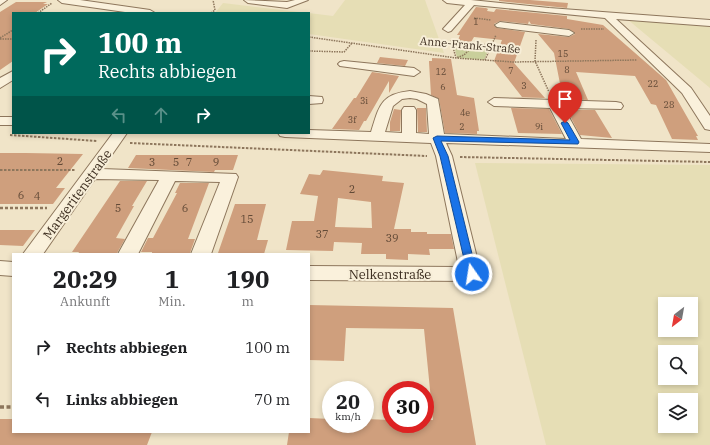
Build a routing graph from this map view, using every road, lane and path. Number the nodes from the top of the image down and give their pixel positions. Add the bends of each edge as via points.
1 (3, 0) edge
2 (57, 0) edge
3 (62, 0) edge
4 (213, 0) edge
5 (248, 0) edge
6 (304, 0) edge
7 (447, 0) edge
8 (0, 2) edge
9 (87, 2) edge
10 (485, 2) edge
11 (471, 3) junction
12 (549, 11) junction
13 (39, 12) edge
14 (82, 12) edge
15 (144, 12) edge
16 (212, 12) edge
17 (461, 16) junction
18 (608, 16) junction
19 (497, 23) joint
20 (710, 23) edge
21 (448, 29) dead end
22 (12, 31) edge
23 (538, 32) junction
24 (569, 33) dead end
25 (310, 37) edge
26 (0, 39) edge
27 (12, 39) edge
28 (352, 43) junction
29 (453, 48) junction
30 (469, 50) junction
31 (310, 51) edge
32 (417, 55) junction
33 (456, 58) junction
34 (655, 59) junction
35 (535, 61) junction
36 (344, 64) dead end
37 (414, 72) junction
38 (12, 75) edge
39 (0, 84) edge
40 (0, 88) edge
41 (12, 89) edge
42 (413, 94) junction
43 (494, 102) dead end
44 (555, 104) junction
45 (616, 106) dead end
46 (410, 110) dead end
47 (0, 121) edge
48 (12, 121) edge
49 (710, 126) edge
50 (310, 134) edge
51 (8, 135) dead end
52 (377, 136) junction
53 (409, 137) junction
54 (117, 138) edge
55 (437, 138) junction
56 (575, 142) junction
57 (710, 148) edge
58 (444, 156) junction
59 (710, 162) edge
60 (0, 170) edge
61 (93, 172) junction
62 (170, 175) junction
63 (0, 208) edge
64 (68, 208) junction
65 (34, 253) edge
66 (129, 253) edge
67 (201, 253) edge
68 (0, 268) edge
69 (12, 269) edge
70 (310, 273) edge
71 (0, 407) edge
72 (12, 407) edge

1 - 8 street
2 - 13 path
3 - 9 street
4 - 16 path via 215,10
5 - 6 street via 287,5
7 - 11 street
9 - 14 street
9 - 15 street
10 - 11 street
10 - 12 street
11 - 17 street
12 - 18 street via 584,10
12 - 23 street
17 - 19 path
17 - 21 street
18 - 20 street
18 - 34 street
19 - 23 street
22 - 26 path
23 - 24 street
23 - 35 path
25 - 28 path, Anne-Frank-Straße
26 - 27 path
28 - 31 path via 344,52
28 - 32 path, Anne-Frank-Straße
29 - 30 path
29 - 30 path via 451,40 491,46
29 - 33 path
30 - 33 path
32 - 33 path, Anne-Frank-Straße
32 - 37 street
33 - 35 path, Anne-Frank-Straße
34 - 35 path, Anne-Frank-Straße
34 - 49 street via 687,91
35 - 44 path
36 - 37 street
37 - 42 street
38 - 39 street
40 - 41 street
42 - 52 street via 395,98 387,104
42 - 55 street via 433,102
43 - 44 street
44 - 45 street
44 - 56 street
46 - 53 street
47 - 48 street
50 - 52 street
51 - 54 path
52 - 53 street
53 - 55 street
54 - 58 path
54 - 61 street, Margeritenstraße
55 - 56 street
55 - 58 street
56 - 57 street
58 - 59 path
58 - 70 street, Nelkenstraße via 472,274
60 - 61 path
61 - 62 street
61 - 64 street, Margeritenstraße
62 - 66 street
62 - 67 street via 230,177
63 - 64 path
64 - 65 street, Margeritenstraße
68 - 69 street
71 - 72 path

